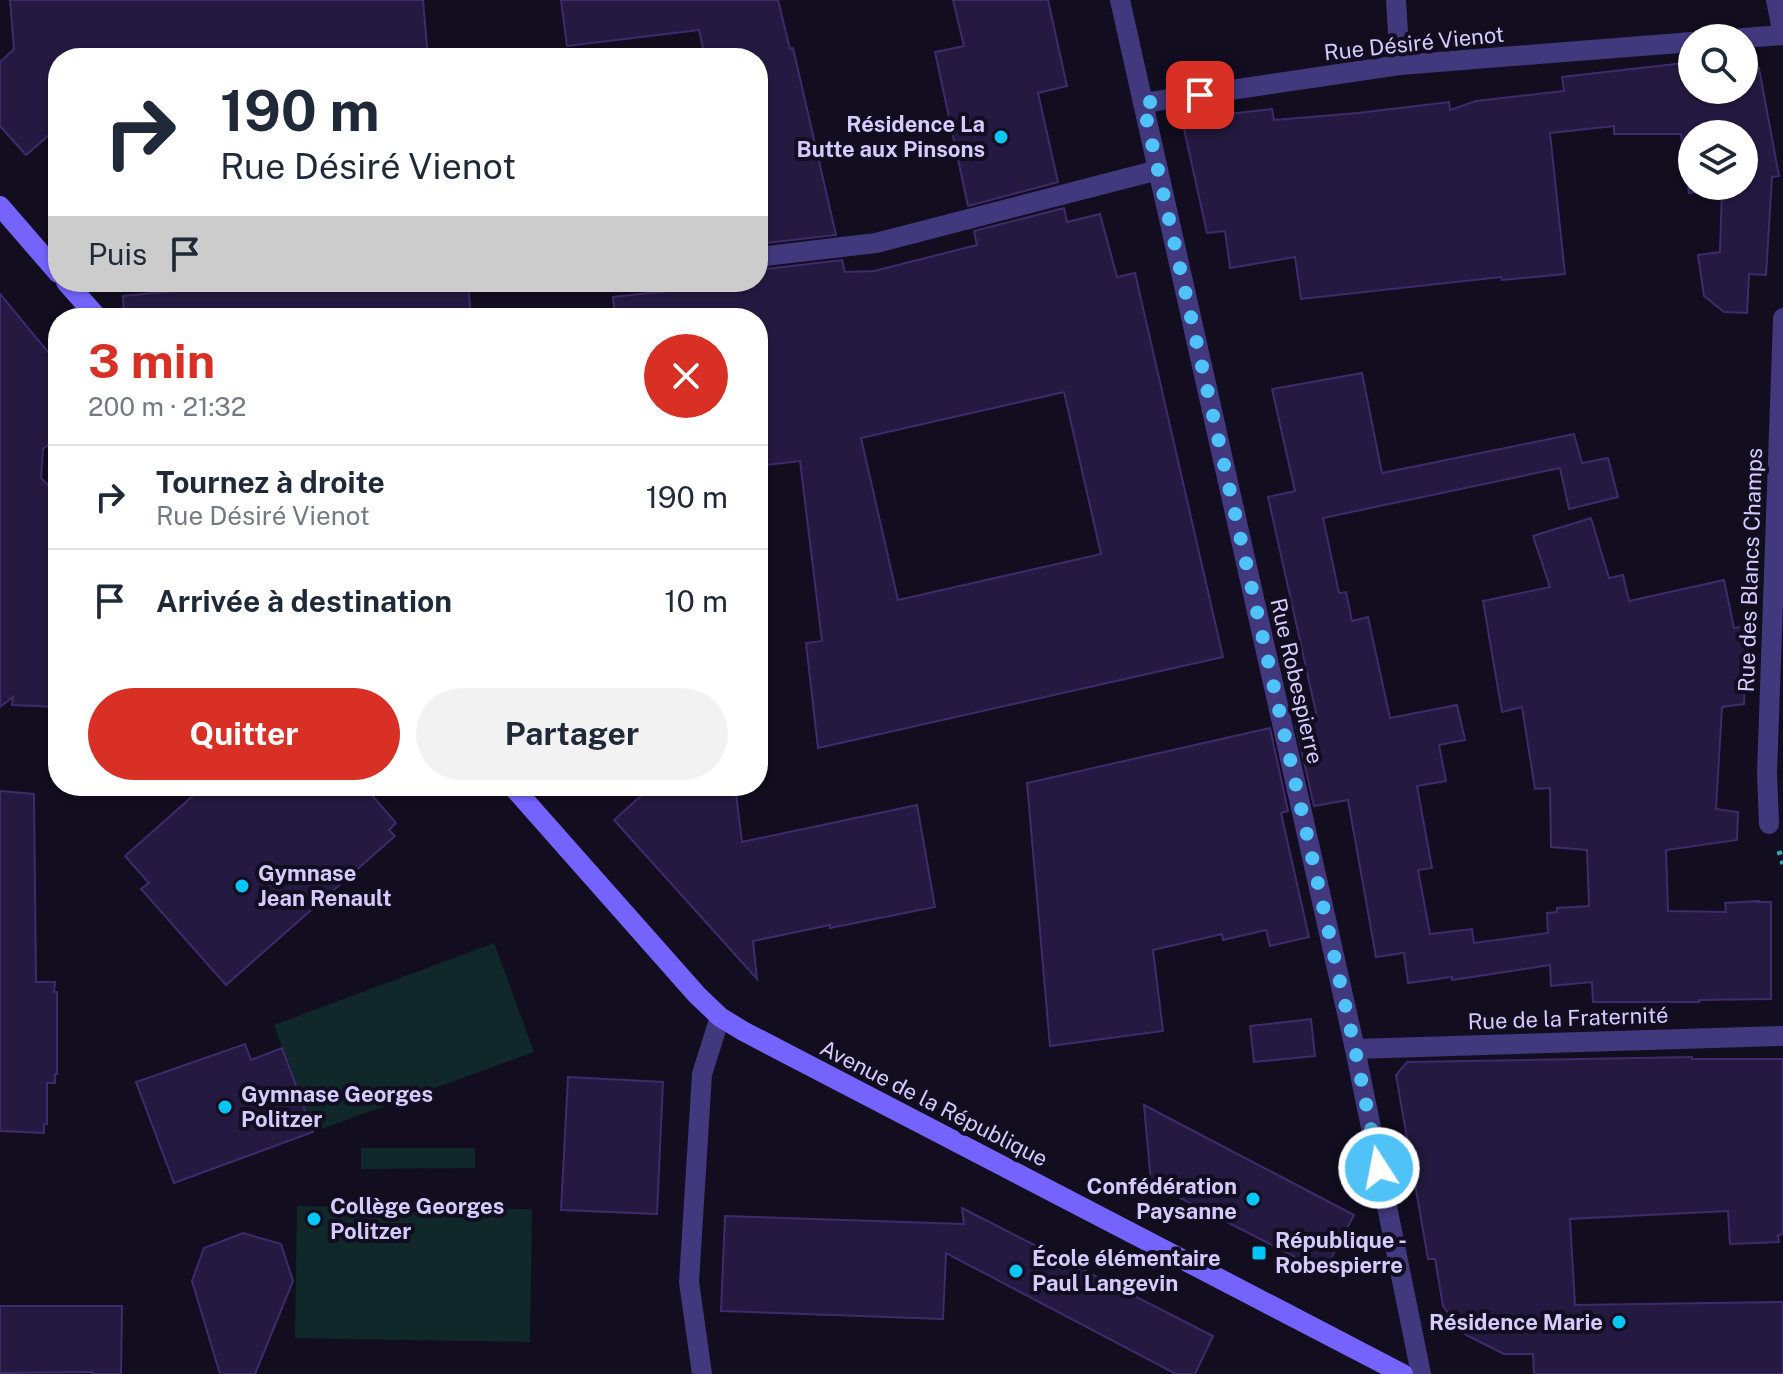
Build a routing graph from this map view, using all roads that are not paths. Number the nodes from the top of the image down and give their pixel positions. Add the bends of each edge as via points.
1 (1120, 0) edge
2 (1396, 0) edge
3 (1776, 0) edge
4 (1783, 35) edge
5 (1758, 37) edge
6 (1678, 43) edge
7 (1400, 65) junction
8 (1143, 103) junction
9 (1158, 170) junction
10 (0, 206) edge
11 (768, 256) edge
12 (48, 261) edge
13 (75, 292) edge
14 (89, 308) edge
15 (1783, 318) edge
16 (521, 796) edge
17 (1769, 824) dead end
18 (720, 1017) junction
19 (1783, 1036) edge
20 (1355, 1049) junction
21 (702, 1374) edge
22 (1403, 1374) edge
23 (1421, 1374) edge

1 - 8 street, Rue Robespierre
2 - 7 street
3 - 4 street
4 - 5 street
6 - 7 street, Rue Désiré Vienot
7 - 8 street, Rue Désiré Vienot
8 - 9 street, Rue Robespierre
9 - 11 street via 876,243
9 - 20 street, Rue Robespierre
10 - 12 main road
13 - 14 main road
15 - 17 street, Rue des Blancs Champs
16 - 18 main road, Avenue de la République
18 - 21 street via 702,1074 689,1282
18 - 22 main road, Avenue de la République
19 - 20 street, Rue de la Fraternité
20 - 23 street, Rue Robespierre

